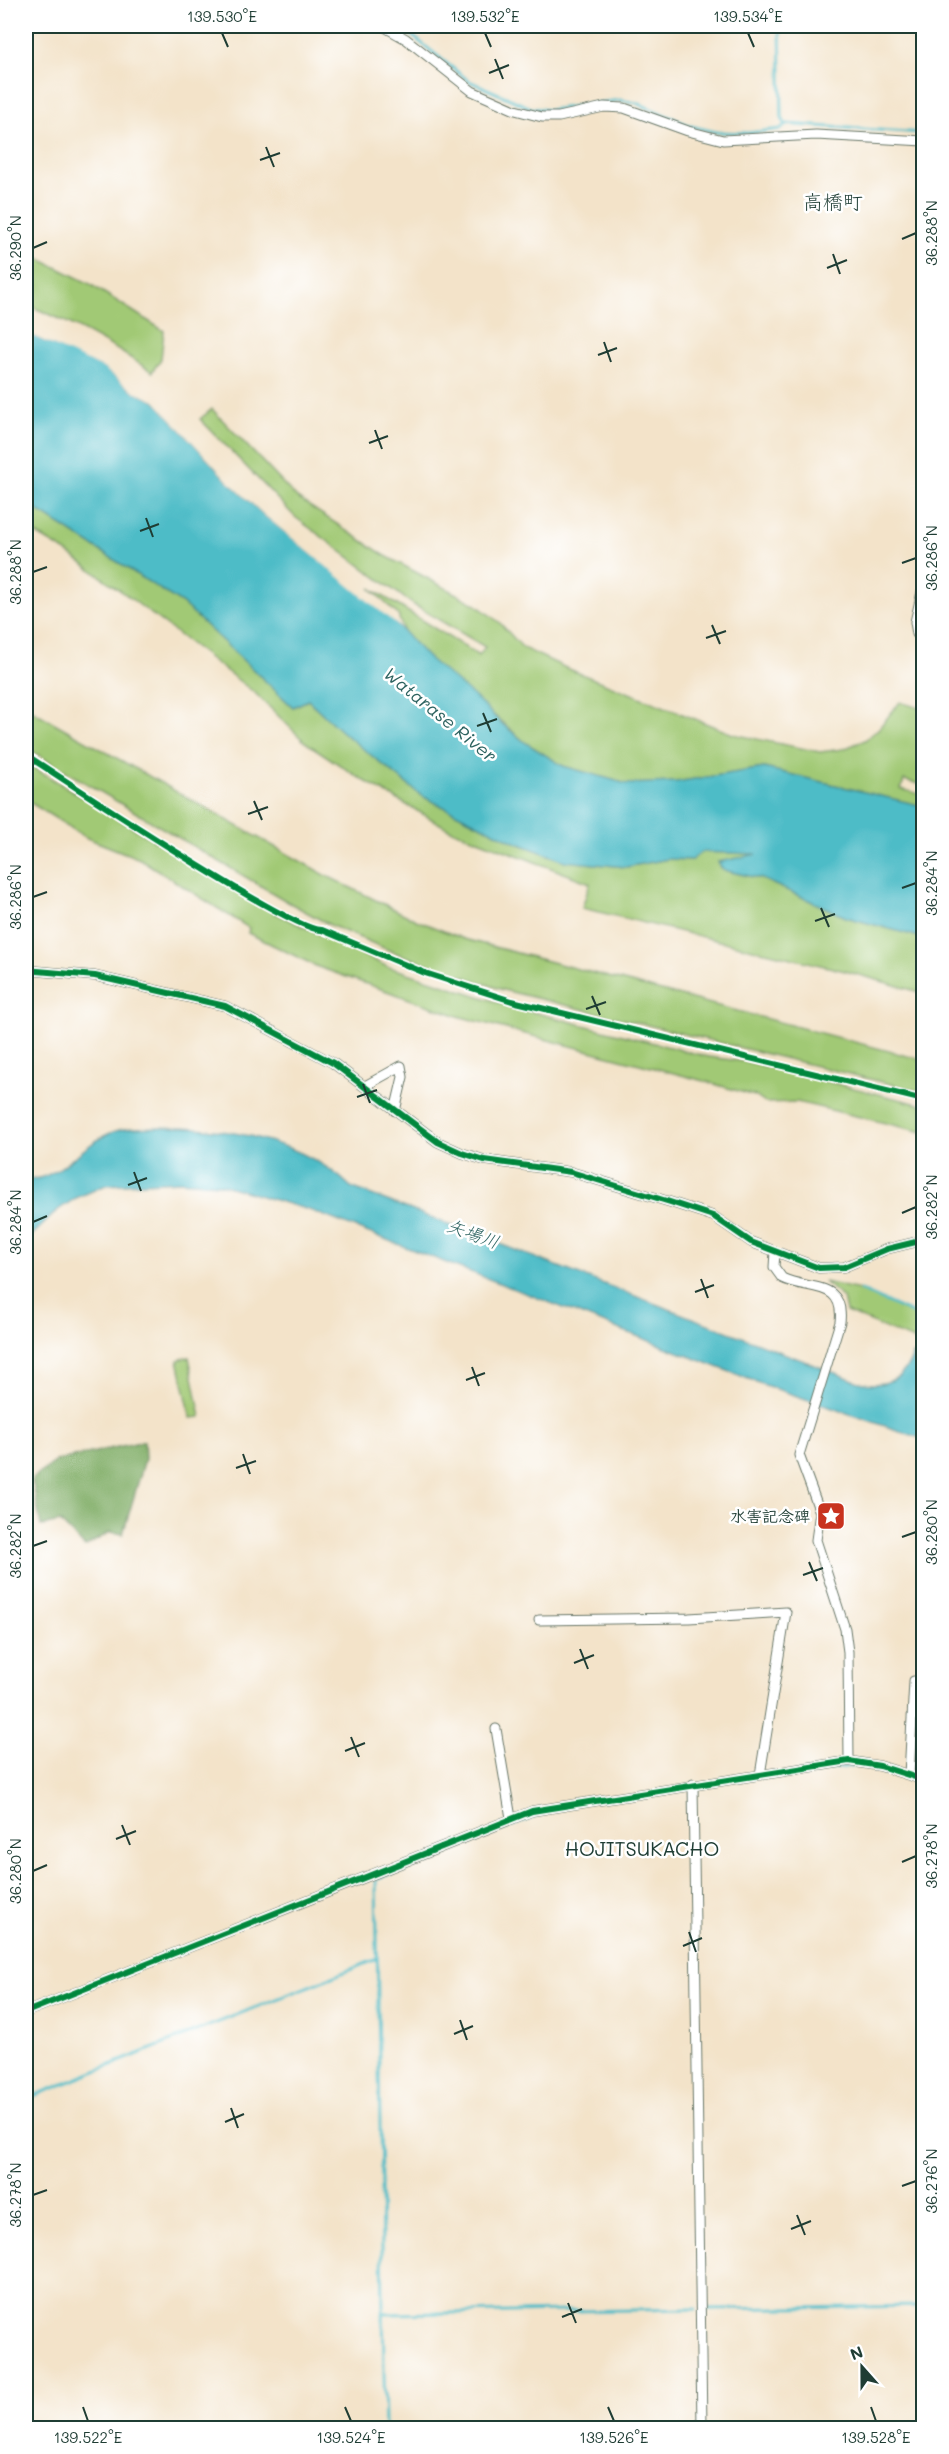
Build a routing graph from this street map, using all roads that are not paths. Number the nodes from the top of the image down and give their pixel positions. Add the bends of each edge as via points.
1 (383, 26) edge
2 (924, 141) edge
3 (924, 583) edge
4 (917, 634) dead end
5 (26, 970) edge
6 (365, 1086) junction
7 (395, 1111) junction
8 (924, 1240) edge
9 (775, 1252) junction
10 (539, 1620) dead end
11 (924, 1680) edge
12 (496, 1729) dead end
13 (849, 1761) junction
14 (759, 1775) junction
15 (909, 1775) junction
16 (924, 1780) edge
17 (693, 1784) junction
18 (512, 1818) junction
19 (26, 2012) edge
20 (702, 2428) edge

1 - 2 street via 406,39 472,91 542,117 604,107 624,108 723,140 816,135
3 - 4 street via 915,622
5 - 6 street via 95,976 225,1006 333,1063
6 - 7 street
6 - 7 street via 401,1066
7 - 9 street via 438,1142 462,1153 484,1160 571,1172 681,1205 713,1216 751,1242
8 - 9 street via 836,1268 819,1268
9 - 13 street via 774,1267 782,1278 826,1289 840,1307 840,1322 799,1449 820,1512 816,1540 845,1629
10 - 14 street via 786,1612
11 - 15 street via 914,1681
12 - 18 street
13 - 14 street
13 - 15 street
14 - 17 street
15 - 16 street
17 - 18 street via 539,1809
17 - 20 street
18 - 19 street

